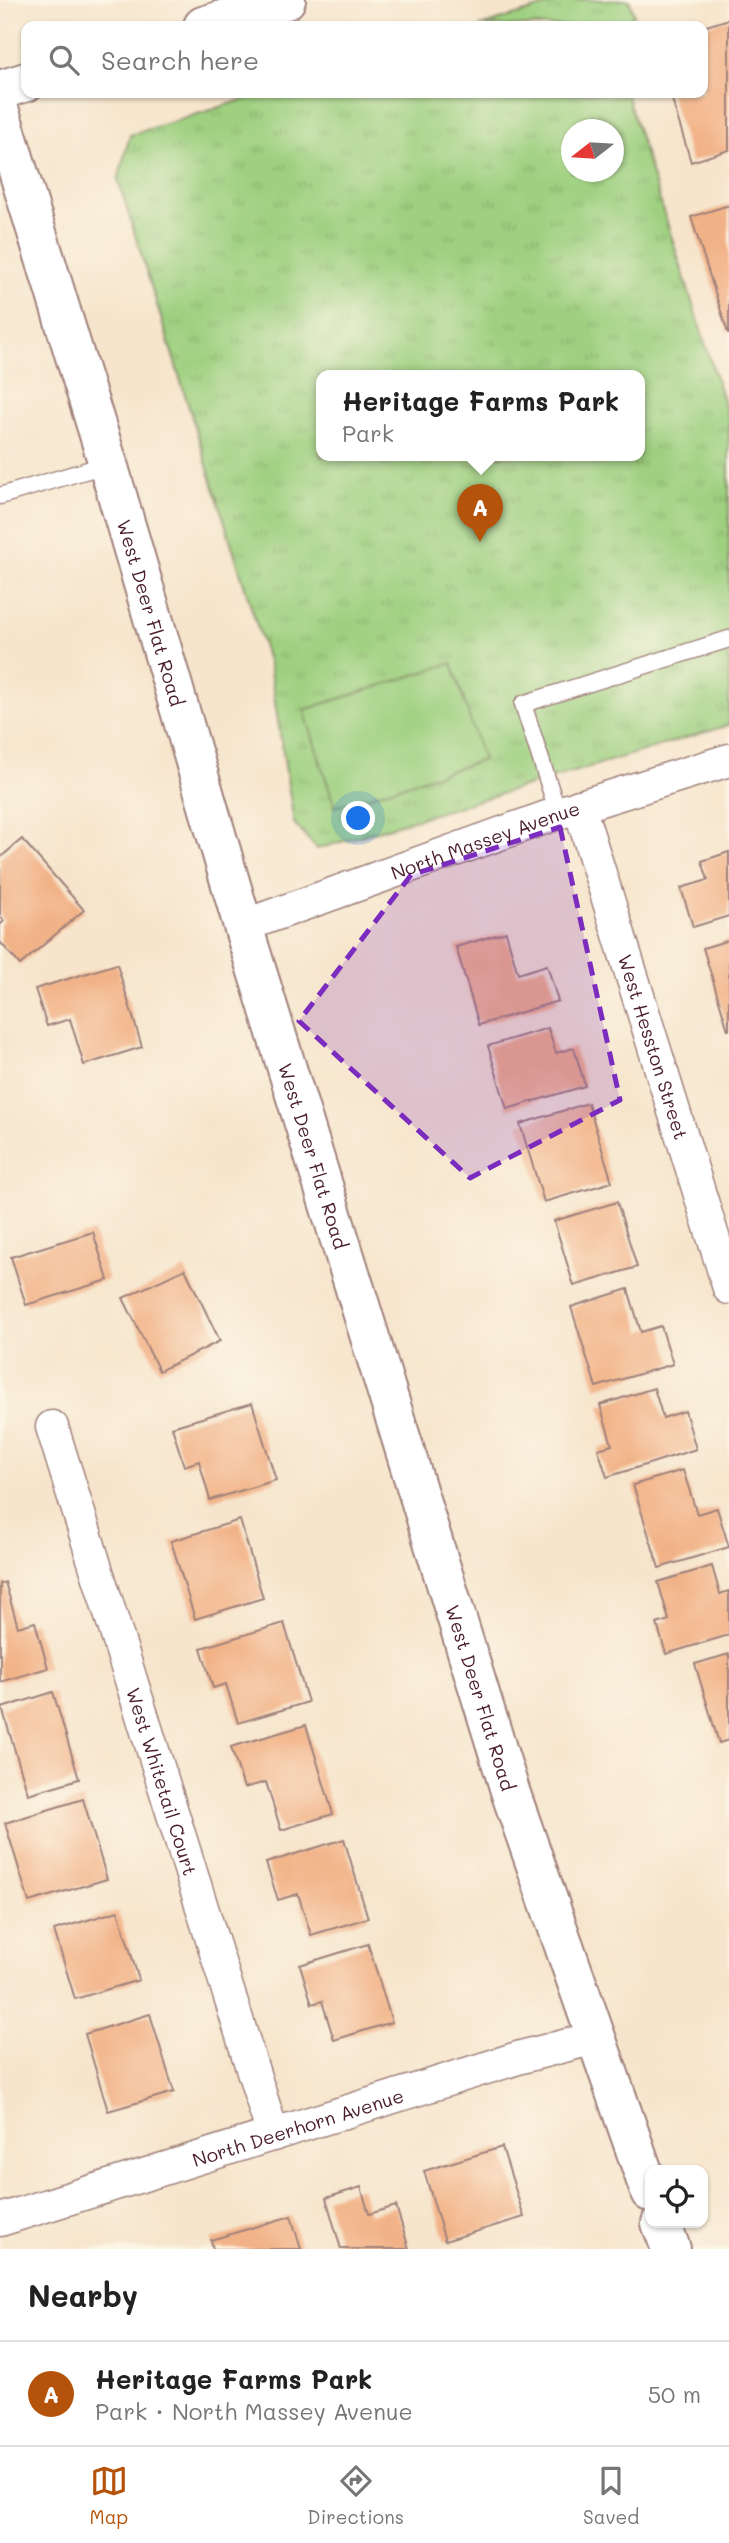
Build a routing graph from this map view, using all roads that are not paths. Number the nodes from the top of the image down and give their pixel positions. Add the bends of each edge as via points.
1 (286, 0) edge
2 (219, 21) edge
3 (21, 84) edge
4 (0, 90) edge
5 (0, 112) edge
6 (108, 464) junction
7 (0, 496) edge
8 (729, 639) edge
9 (729, 760) edge
10 (568, 810) junction
11 (243, 926) junction
12 (729, 1288) edge
13 (52, 1427) dead end
14 (595, 2038) junction
15 (272, 2135) junction
16 (645, 2178) edge
17 (0, 2220) edge
18 (663, 2228) edge
19 (671, 2249) edge

1 - 2 main road
3 - 4 main road
5 - 6 main road, West Deer Flat Road
6 - 7 lane
6 - 11 main road, West Deer Flat Road
8 - 10 lane via 523,704
9 - 10 street, North Massey Avenue
10 - 11 street, North Massey Avenue
10 - 12 street, West Hesston Street
11 - 14 main road, West Deer Flat Road via 511,1794
13 - 15 street, West Whitetail Court
14 - 15 street, North Deerhorn Avenue
14 - 16 main road, West Deer Flat Road
15 - 17 street, North Deerhorn Avenue
18 - 19 main road

